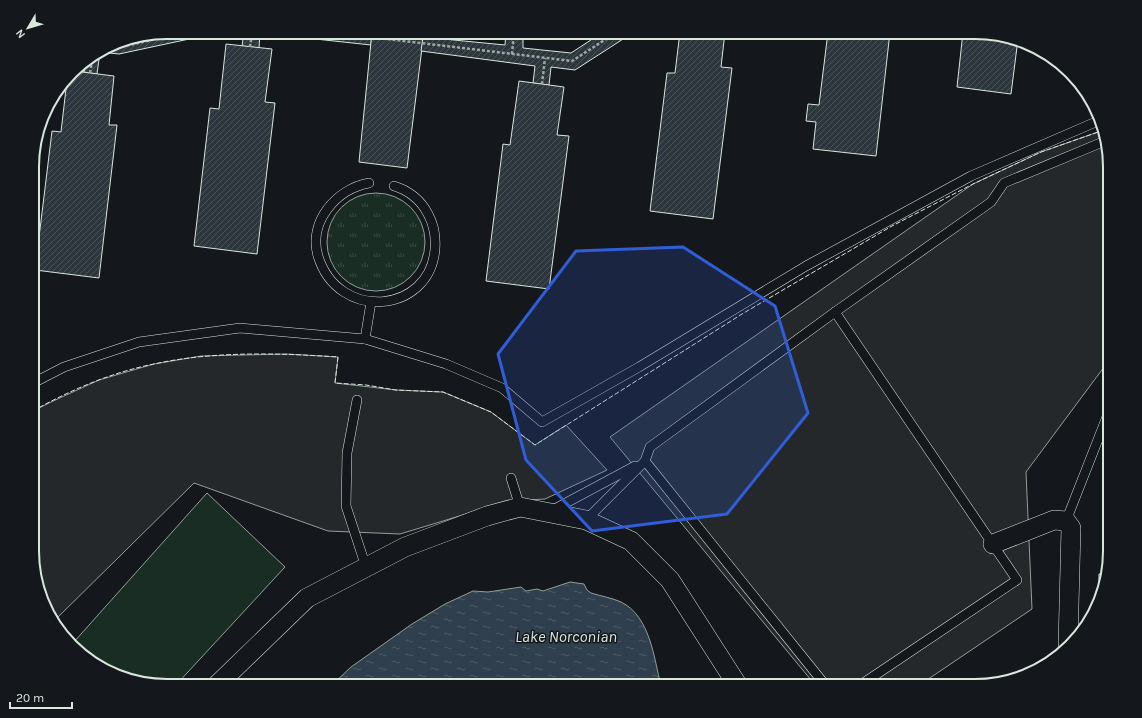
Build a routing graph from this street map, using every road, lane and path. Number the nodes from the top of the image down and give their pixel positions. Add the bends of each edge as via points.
1 (251, 39) edge
2 (387, 39) edge
3 (513, 39) edge
4 (606, 39) edge
5 (152, 40) edge
6 (127, 45) edge
7 (250, 47) dead end
8 (512, 54) junction
9 (545, 58) junction
10 (92, 64) edge
11 (90, 73) dead end
12 (542, 84) dead end
13 (1094, 122) edge
14 (1101, 143) edge
15 (369, 183) dead end
16 (394, 186) dead end
17 (371, 302) junction
18 (835, 312) junction
19 (366, 339) junction
20 (39, 380) edge
21 (357, 400) dead end
22 (1103, 427) edge
23 (645, 461) junction
24 (511, 478) dead end
25 (520, 507) junction
26 (548, 512) junction
27 (586, 520) junction
28 (1066, 521) junction
29 (993, 544) junction
30 (366, 567) junction
31 (1068, 639) edge
32 (223, 679) edge
33 (734, 679) edge
34 (820, 679) edge
35 (870, 679) edge

1 - 7 path
2 - 8 path
3 - 8 path
4 - 9 path via 572,60
5 - 6 path
8 - 9 path
9 - 12 path
10 - 11 path
13 - 19 lane via 964,180 806,266 542,422 502,388 446,364
14 - 18 lane via 1004,183 991,202
15 - 17 lane via 349,189 336,198 326,210 317,238 322,269 331,281 342,292 356,299
16 - 17 lane via 403,188 424,207 432,222 436,239 435,256 429,272 414,289 404,296 388,301
17 - 19 lane
18 - 23 lane via 650,447
18 - 29 lane
19 - 20 lane via 240,328 139,342 72,364
21 - 30 lane via 347,454 346,506
22 - 28 lane
23 - 26 lane
23 - 27 lane
23 - 34 lane
24 - 25 lane
25 - 26 street
25 - 30 street via 487,516 405,547
26 - 27 street
27 - 33 street via 631,541 670,580
28 - 29 street via 1054,520
28 - 31 street via 1071,528
29 - 35 lane via 1018,580
30 - 32 street via 307,598

